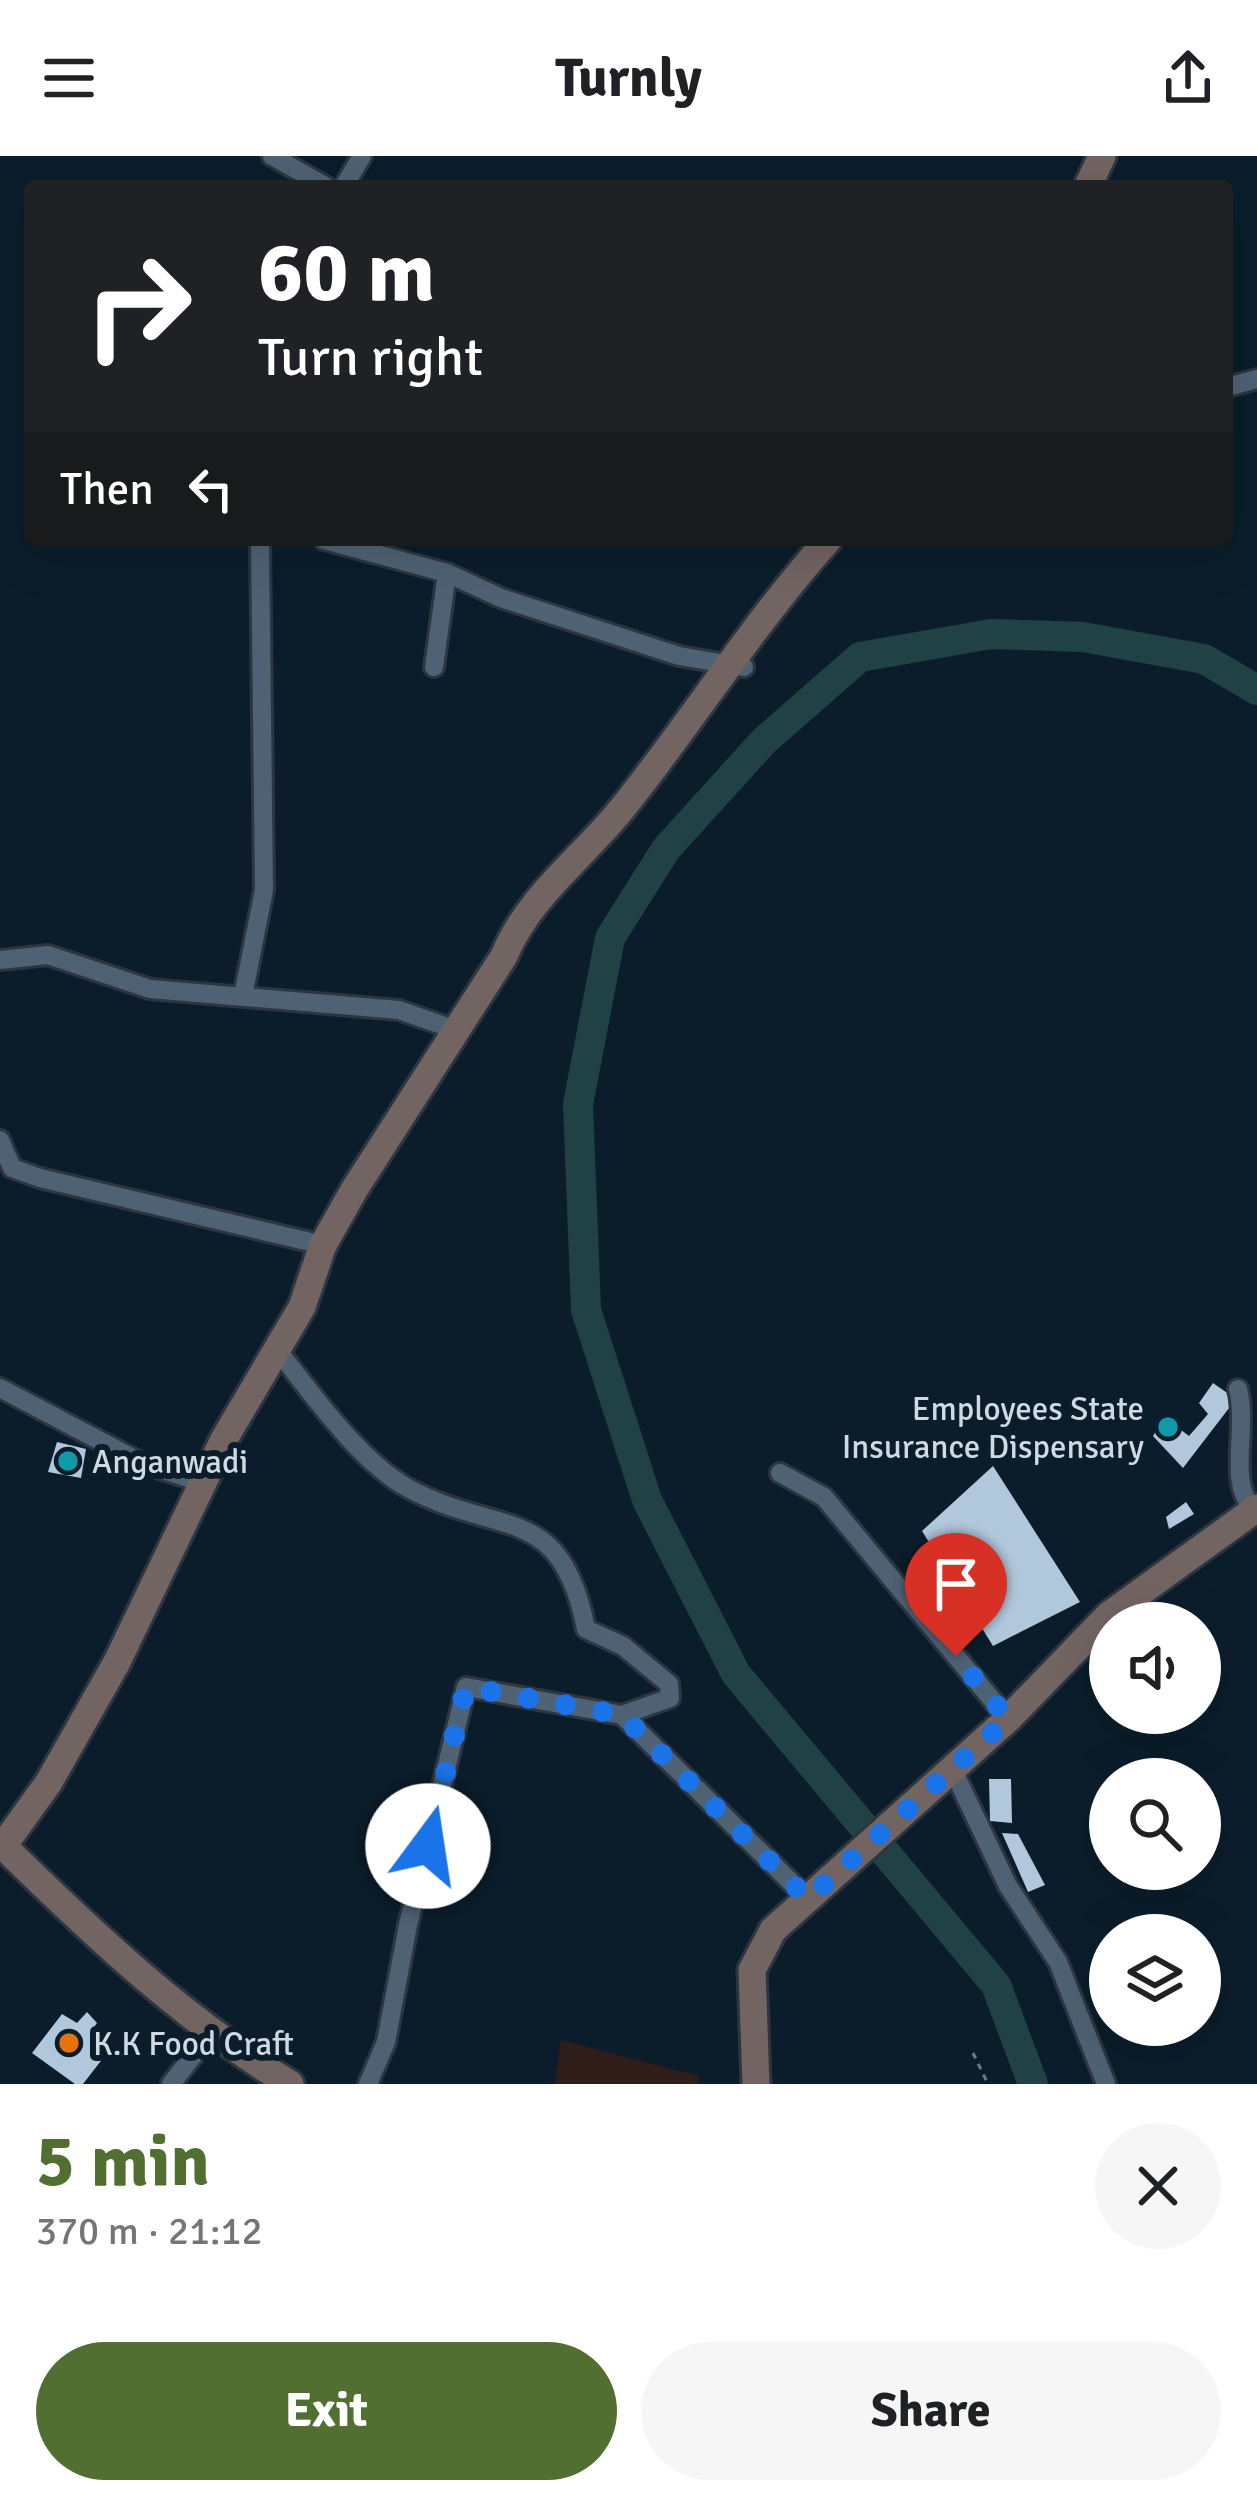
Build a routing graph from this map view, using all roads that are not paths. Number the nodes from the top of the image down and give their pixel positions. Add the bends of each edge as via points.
1 (272, 156) edge
2 (314, 180) edge
3 (260, 546) edge
4 (346, 546) edge
5 (822, 546) edge
6 (447, 573) junction
7 (734, 666) junction
8 (434, 667) dead end
9 (0, 960) edge
10 (243, 996) junction
11 (456, 1030) junction
12 (0, 1140) edge
13 (323, 1245) junction
14 (279, 1352) junction
15 (0, 1388) edge
16 (1238, 1388) dead end
17 (780, 1473) dead end
18 (203, 1483) junction
19 (1254, 1508) edge
20 (622, 1715) junction
21 (1008, 1719) junction
22 (952, 1770) junction
23 (2, 1845) edge
24 (808, 1899) junction
25 (211, 2033) junction
26 (171, 2084) edge
27 (290, 2084) edge
28 (368, 2084) edge
29 (756, 2084) edge
30 (1106, 2084) edge

1 - 2 street
3 - 10 street via 263,890
4 - 6 street
5 - 7 main road via 792,575
6 - 7 street via 536,611
6 - 8 street
7 - 11 main road via 624,807 518,923
9 - 10 street via 48,956 150,989
10 - 11 street via 399,1010
11 - 13 main road
12 - 13 street via 12,1168 40,1178
13 - 14 main road
14 - 18 main road
14 - 20 street via 332,1419 404,1486 556,1547 577,1582 586,1629 669,1684 670,1698
15 - 18 street via 142,1462
16 - 19 street via 1246,1422 1241,1496
17 - 21 street via 824,1497
18 - 23 main road via 103,1687
19 - 21 main road via 1109,1615
20 - 24 street
20 - 28 street via 466,1687 386,2042
21 - 22 main road
22 - 24 main road
22 - 30 street via 1008,1886 1058,1963
23 - 25 main road via 79,1924
24 - 29 main road via 773,1930 752,1970
25 - 26 street
25 - 27 main road

